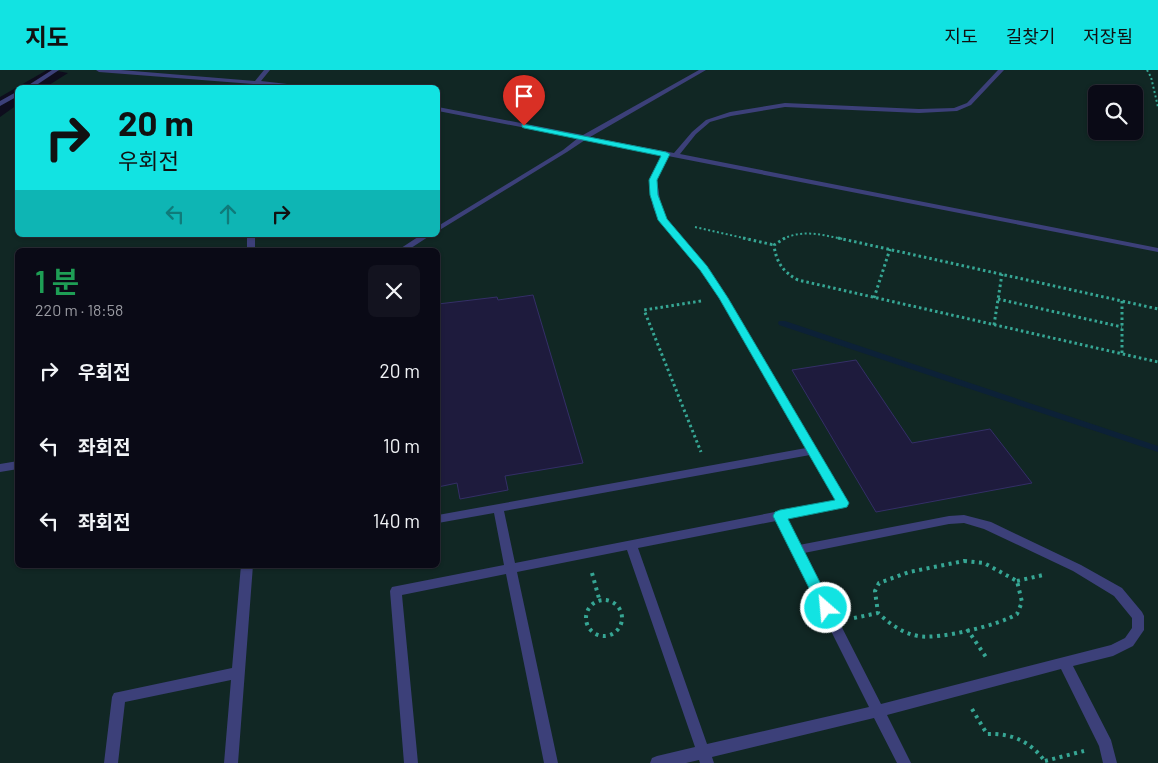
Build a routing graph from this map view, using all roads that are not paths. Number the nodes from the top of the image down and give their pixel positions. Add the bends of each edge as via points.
1 (56, 70) edge
2 (99, 70) edge
3 (267, 70) edge
4 (703, 70) edge
5 (1001, 70) edge
6 (32, 85) edge
7 (256, 85) edge
8 (15, 95) edge
9 (0, 104) edge
10 (440, 109) edge
11 (583, 138) junction
12 (670, 155) junction
13 (440, 228) edge
14 (424, 237) edge
15 (405, 248) edge
16 (1158, 250) edge
17 (811, 451) junction
18 (15, 466) edge
19 (0, 468) edge
20 (498, 508) junction
21 (780, 516) junction
22 (440, 519) edge
23 (631, 544) junction
24 (797, 550) junction
25 (246, 568) edge
26 (510, 568) junction
27 (1065, 664) junction
28 (238, 673) junction
29 (878, 711) junction
30 (705, 758) edge
31 (111, 763) edge
32 (231, 763) edge
33 (411, 763) edge
34 (551, 763) edge
35 (657, 763) edge
36 (904, 763) edge
37 (1110, 763) edge

1 - 6 street
2 - 7 street
3 - 7 street
4 - 11 street
5 - 12 street via 969,104 955,110 785,105 708,121
8 - 9 street
10 - 11 street
11 - 12 street
11 - 13 street
12 - 16 street
12 - 17 street via 653,180 654,195 663,220 704,268 724,298
14 - 15 street
17 - 20 street
17 - 21 street via 843,503
18 - 19 street
20 - 22 street
20 - 26 street
21 - 23 street
21 - 24 street
23 - 26 street
23 - 30 street
24 - 27 street via 949,520 974,521 1003,532 1118,592 1138,616 1138,630 1129,642
24 - 29 street
25 - 28 street
26 - 33 street via 396,590
26 - 34 street
27 - 29 street
27 - 37 street via 1106,745
28 - 31 street via 119,697
28 - 32 street
29 - 30 street
29 - 36 street
30 - 35 street

